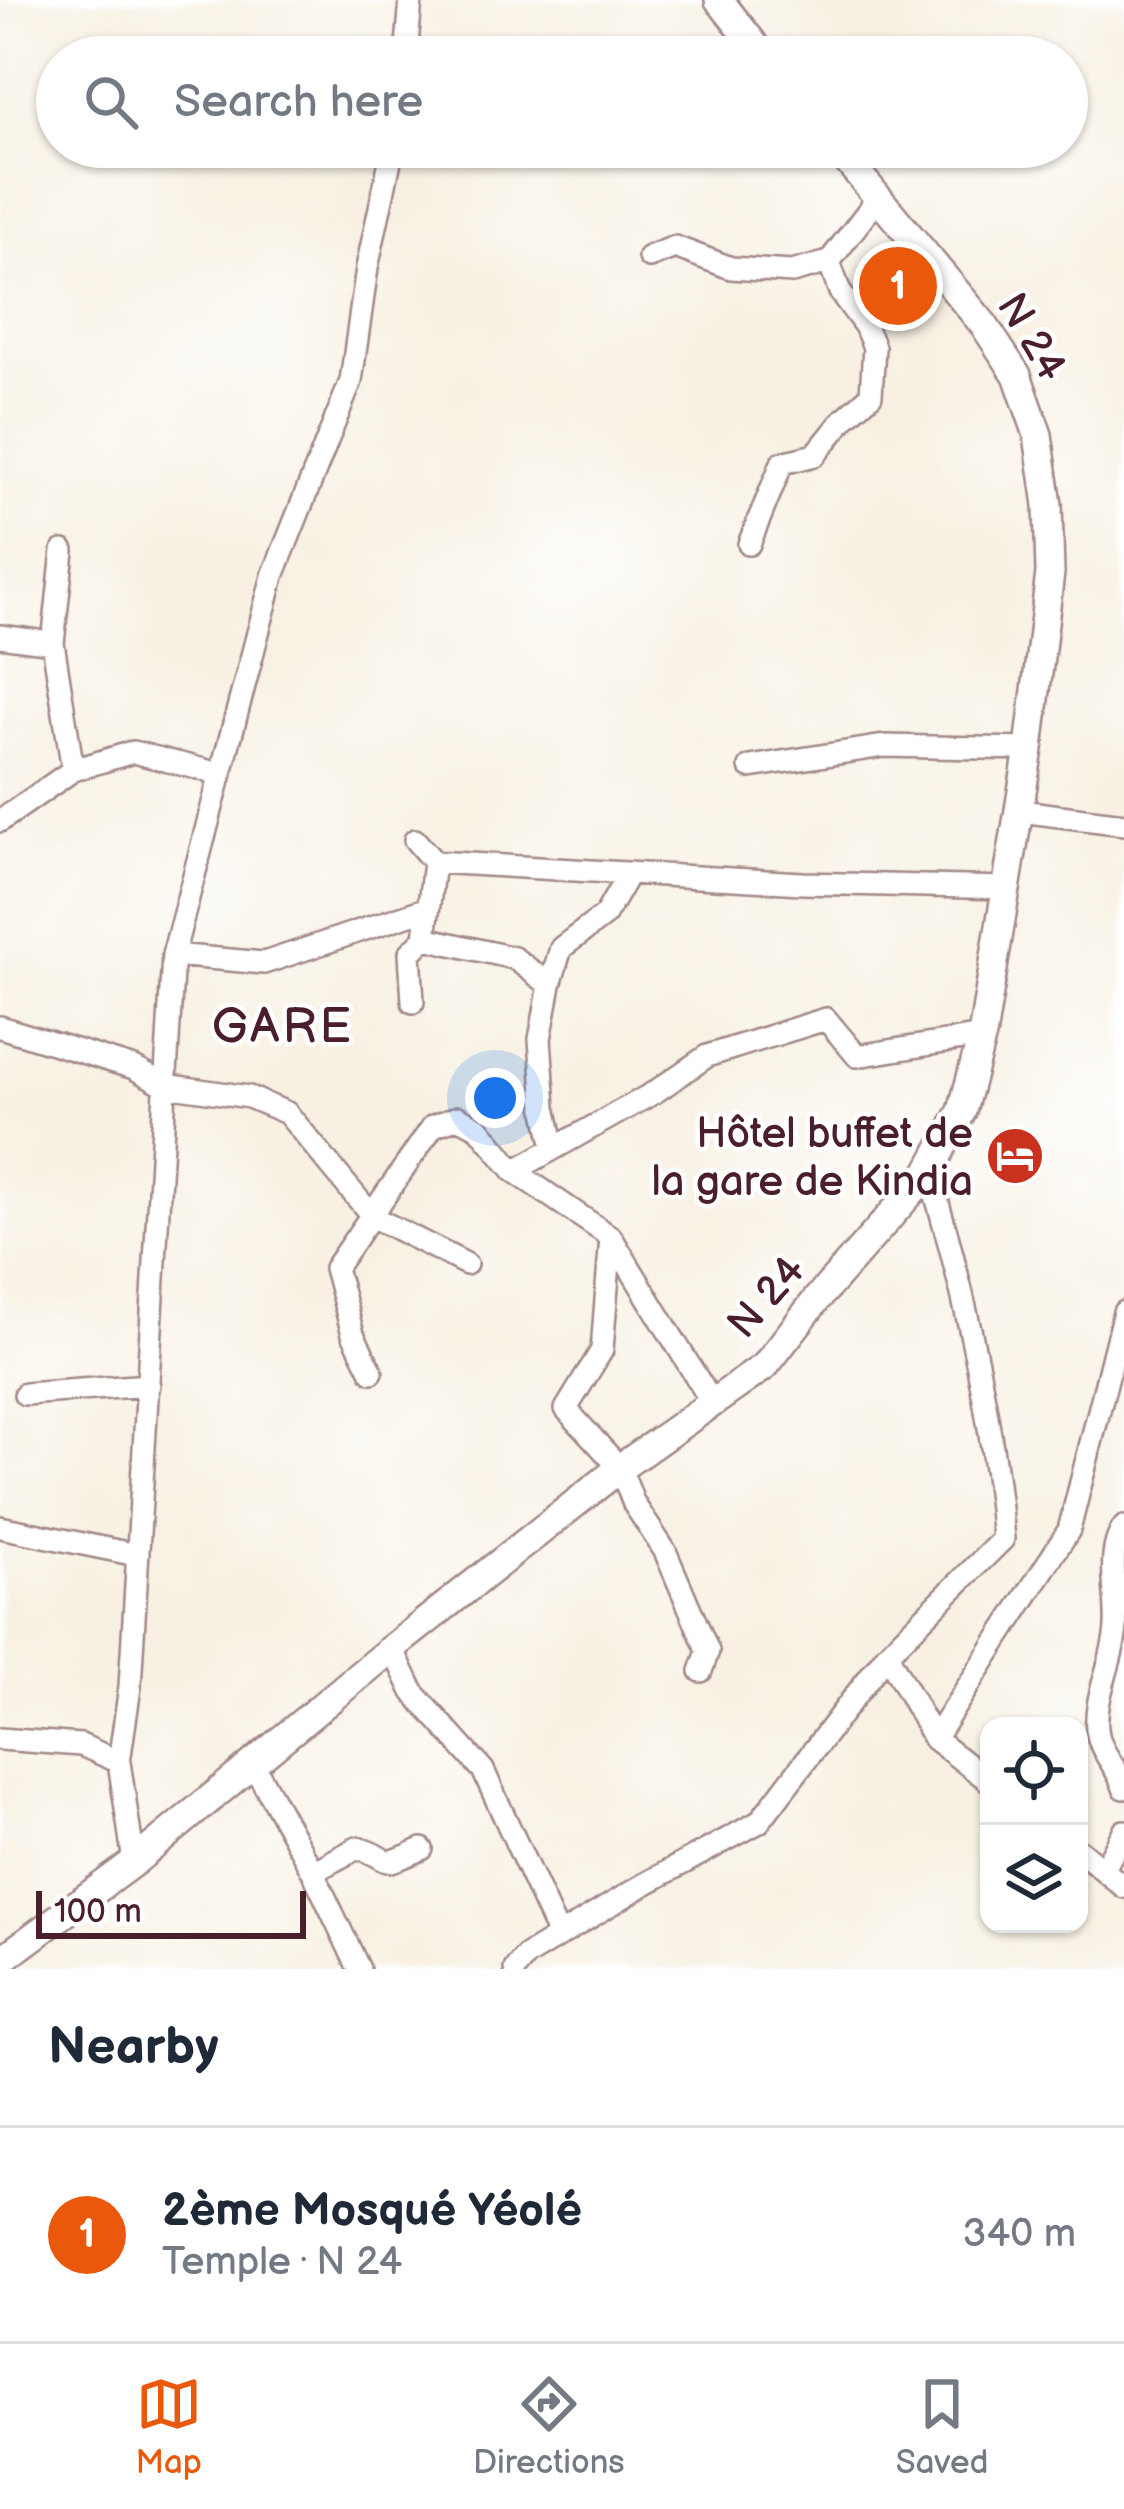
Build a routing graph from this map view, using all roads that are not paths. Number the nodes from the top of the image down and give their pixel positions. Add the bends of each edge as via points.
1 (411, 0) edge
2 (719, 0) edge
3 (408, 36) edge
4 (747, 36) edge
5 (388, 168) edge
6 (853, 168) edge
7 (877, 199) junction
8 (649, 257) dead end
9 (829, 262) junction
10 (749, 544) dead end
11 (63, 551) dead end
12 (0, 636) edge
13 (53, 643) junction
14 (1029, 749) junction
15 (750, 767) dead end
16 (73, 770) junction
17 (220, 774) junction
18 (1020, 811) junction
19 (0, 821) edge
20 (1124, 824) edge
21 (415, 840) dead end
22 (434, 862) junction
23 (629, 873) junction
24 (1008, 888) junction
25 (428, 908) junction
26 (424, 938) junction
27 (173, 956) junction
28 (550, 985) junction
29 (413, 1002) dead end
30 (0, 1027) edge
31 (982, 1036) junction
32 (165, 1085) junction
33 (554, 1148) junction
34 (514, 1171) junction
35 (929, 1172) junction
36 (373, 1217) junction
37 (611, 1237) junction
38 (466, 1264) dead end
39 (1124, 1312) edge
40 (373, 1372) dead end
41 (148, 1385) junction
42 (25, 1394) dead end
43 (711, 1401) junction
44 (620, 1468) junction
45 (0, 1527) edge
46 (1124, 1527) edge
47 (137, 1555) junction
48 (392, 1648) junction
49 (887, 1654) junction
50 (701, 1671) dead end
51 (0, 1739) edge
52 (934, 1739) junction
53 (118, 1762) junction
54 (252, 1762) junction
55 (980, 1774) edge
56 (1124, 1788) edge
57 (1124, 1832) edge
58 (422, 1849) dead end
59 (1088, 1857) edge
60 (134, 1862) junction
61 (1104, 1869) junction
62 (313, 1872) junction
63 (1124, 1887) edge
64 (559, 1936) junction
65 (0, 1961) edge
66 (359, 1969) edge
67 (515, 1969) edge

1 - 3 street
2 - 4 main road
5 - 17 street via 351,381 273,576
6 - 7 main road, N 24
7 - 9 street
7 - 14 main road, N 24 via 984,325 1017,375 1038,435 1050,573
8 - 9 street via 675,247 730,268 792,272
9 - 10 street via 874,346 872,395 815,454 782,463
11 - 13 street
12 - 13 street
13 - 16 street
14 - 15 street via 884,746
14 - 18 main road, N 24
16 - 17 street via 133,752
16 - 19 street
17 - 27 street
18 - 20 street
18 - 24 main road, N 24
21 - 22 street
22 - 23 street
22 - 25 street
23 - 24 street
23 - 28 street via 605,915 561,948
24 - 31 main road, N 24
25 - 26 street
25 - 27 street via 264,963
26 - 28 street via 514,958
26 - 29 street via 410,953
27 - 32 street
28 - 33 street via 540,1039
30 - 32 street
31 - 33 street via 857,1056 826,1019 707,1056
31 - 35 main road, N 24 via 962,1111
32 - 36 street via 249,1097 287,1113
32 - 41 street
33 - 34 street
34 - 36 street via 479,1128 458,1117 434,1126
34 - 37 street
35 - 43 main road, N 24 via 764,1366
35 - 49 street via 961,1279 1003,1539
36 - 38 street
36 - 40 street via 335,1268
37 - 43 street
37 - 44 street via 602,1350 566,1409
39 - 52 street via 1070,1530
41 - 42 street
41 - 47 street
43 - 44 main road, N 24
44 - 48 main road, N 24
44 - 50 street via 708,1651
45 - 47 street
46 - 56 street via 1112,1559 1115,1640 1096,1725
47 - 53 street
48 - 54 main road, N 24
48 - 64 street via 413,1692 482,1770
49 - 52 street
49 - 64 street via 759,1822
51 - 53 street via 81,1745
52 - 55 street
53 - 60 street
54 - 60 main road, N 24
54 - 62 street
57 - 61 street
58 - 62 street via 390,1863 357,1848
59 - 61 street
60 - 65 main road, N 24
61 - 63 street
62 - 66 street
64 - 67 street

